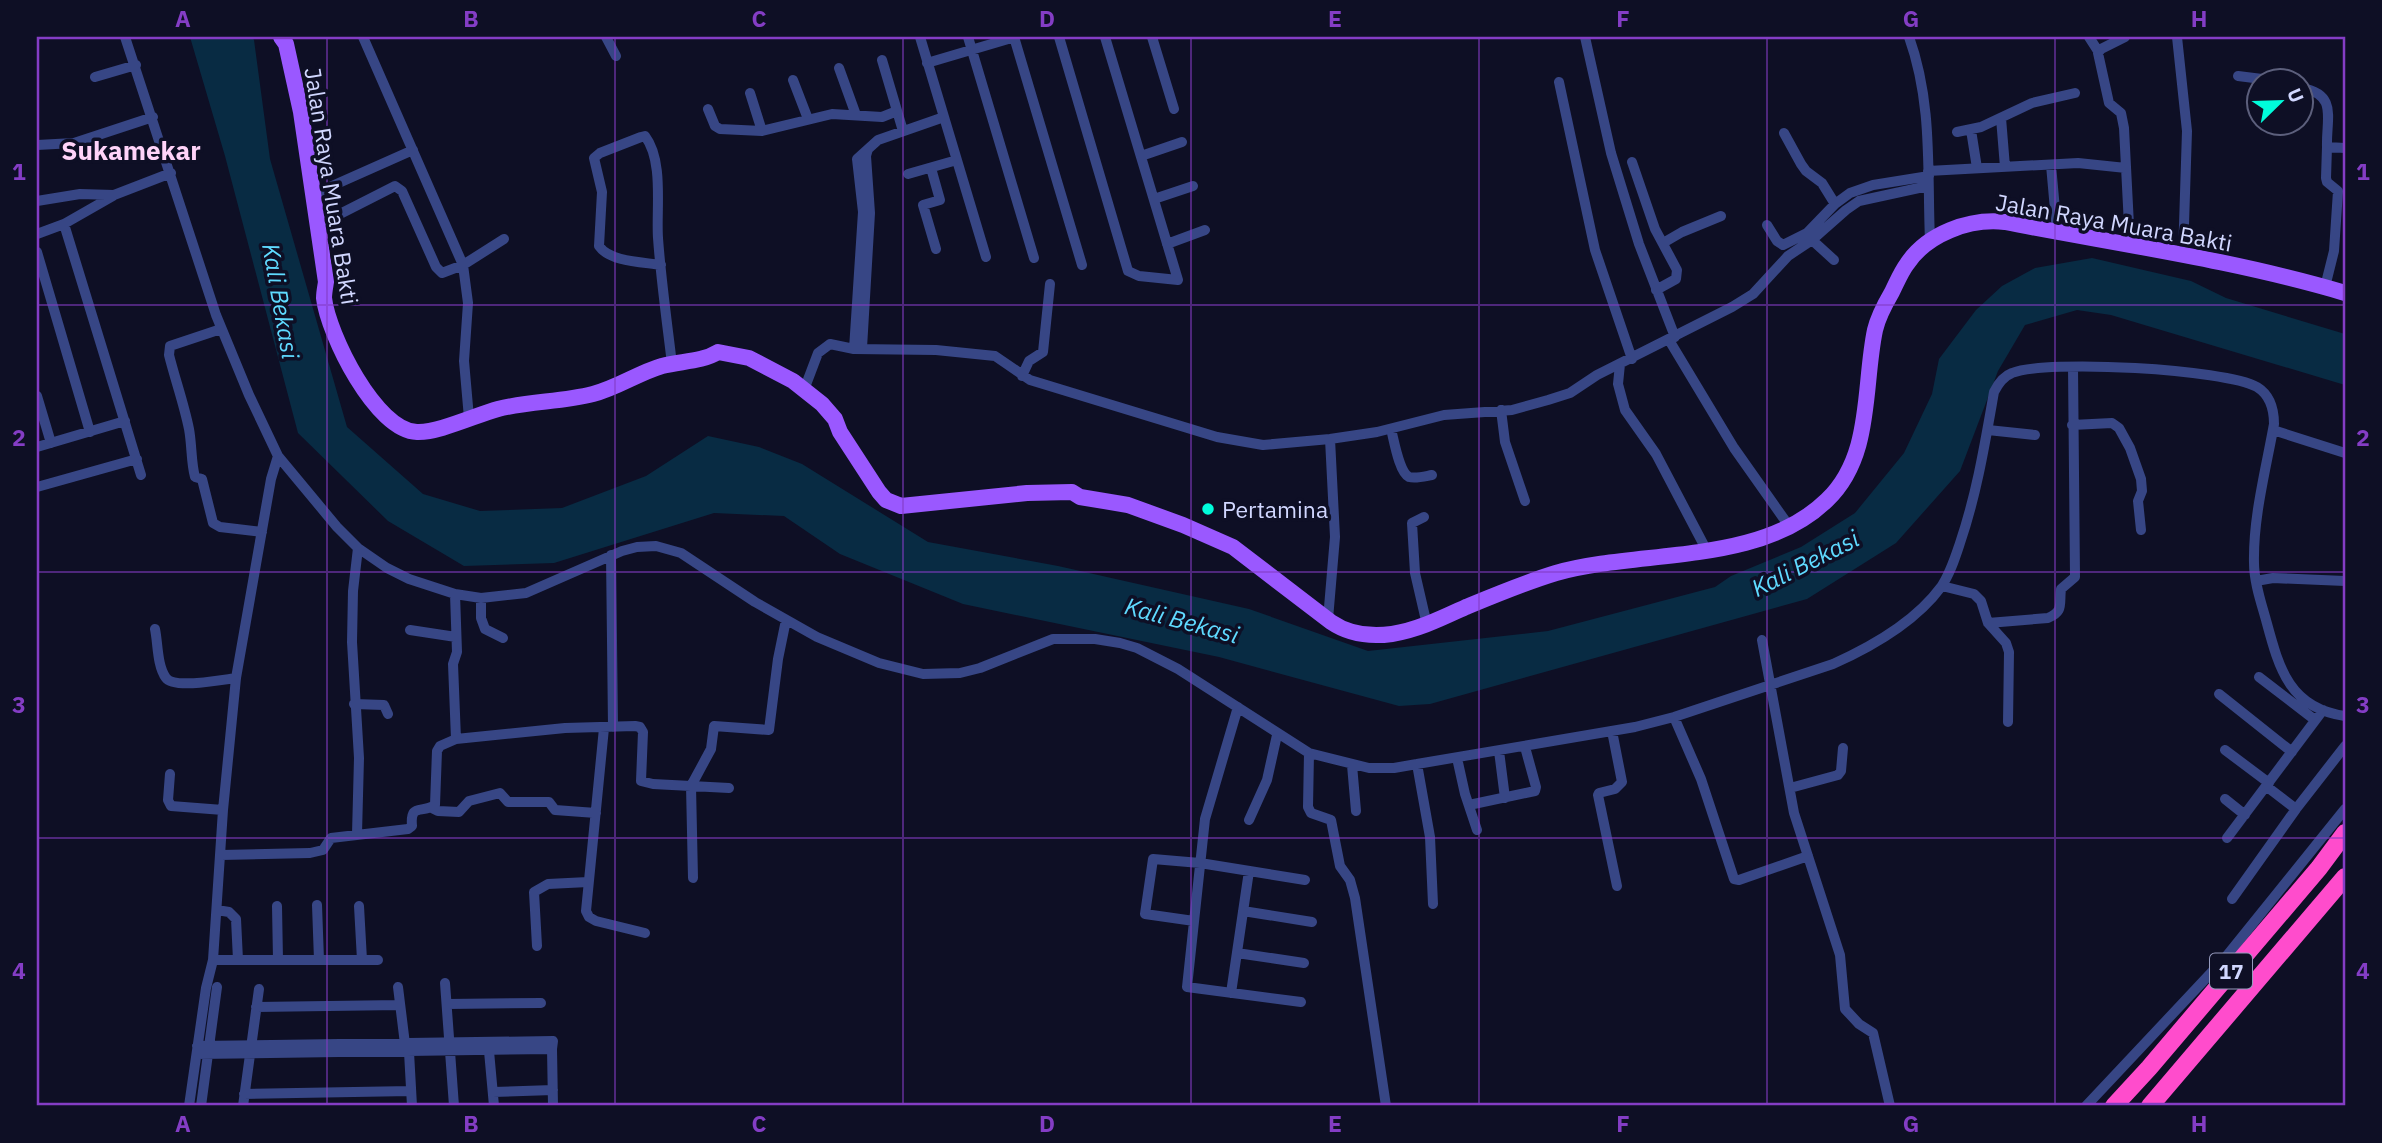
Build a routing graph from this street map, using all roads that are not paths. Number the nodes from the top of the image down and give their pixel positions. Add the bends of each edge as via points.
1 (125, 37) edge
2 (281, 37) edge
3 (363, 37) edge
4 (606, 37) edge
5 (920, 37) edge
6 (991, 37) edge
7 (1014, 37) edge
8 (1059, 37) edge
9 (1105, 37) edge
10 (1152, 37) edge
11 (1585, 37) edge
12 (1909, 37) edge
13 (2090, 37) edge
14 (2125, 37) edge
15 (2177, 37) edge
16 (970, 43) edge
17 (2098, 51) junction
18 (616, 55) dead end
19 (882, 60) dead end
20 (926, 60) junction
21 (136, 65) junction
22 (839, 68) dead end
23 (2238, 76) dead end
24 (95, 77) dead end
25 (2246, 77) edge
26 (793, 80) dead end
27 (1559, 82) dead end
28 (2316, 92) edge
29 (750, 93) dead end
30 (2075, 93) dead end
31 (708, 109) dead end
32 (1174, 109) dead end
33 (897, 111) junction
34 (856, 115) junction
35 (153, 117) junction
36 (944, 117) junction
37 (2001, 118) junction
38 (808, 119) junction
39 (1971, 130) junction
40 (762, 131) junction
41 (903, 131) junction
42 (1957, 132) dead end
43 (1784, 133) dead end
44 (1182, 142) dead end
45 (37, 145) edge
46 (2327, 147) junction
47 (2345, 148) edge
48 (413, 150) junction
49 (1141, 156) junction
50 (957, 160) junction
51 (1632, 162) dead end
52 (2051, 164) junction
53 (2005, 167) junction
54 (931, 168) junction
55 (1977, 168) junction
56 (2126, 168) junction
57 (171, 173) junction
58 (908, 174) dead end
59 (1928, 178) junction
60 (1193, 186) dead end
61 (314, 194) junction
62 (114, 195) junction
63 (1154, 199) junction
64 (37, 201) edge
65 (1835, 204) junction
66 (1721, 216) dead end
67 (64, 224) junction
68 (1767, 225) dead end
69 (318, 226) junction
70 (1205, 230) dead end
71 (2057, 232) junction
72 (37, 234) edge
73 (504, 239) dead end
74 (1812, 240) junction
75 (1930, 241) junction
76 (1663, 243) junction
77 (1167, 244) junction
78 (1783, 245) junction
79 (2130, 245) junction
80 (936, 249) dead end
81 (37, 252) edge
82 (1788, 256) junction
83 (2183, 256) junction
84 (986, 257) dead end
85 (1034, 258) dead end
86 (1834, 260) dead end
87 (463, 265) junction
88 (661, 265) junction
89 (1082, 265) dead end
90 (1050, 284) dead end
91 (2325, 287) junction
92 (1656, 290) junction
93 (2345, 293) edge
94 (221, 329) junction
95 (1672, 338) junction
96 (858, 348) junction
97 (1632, 359) junction
98 (672, 364) junction
99 (1620, 364) junction
100 (2073, 367) junction
101 (1022, 376) junction
102 (804, 390) junction
103 (37, 396) edge
104 (1502, 410) junction
105 (469, 418) junction
106 (125, 421) junction
107 (2073, 425) junction
108 (1391, 429) junction
109 (1988, 430) junction
110 (2273, 430) junction
111 (90, 432) junction
112 (2035, 435) dead end
113 (1330, 439) junction
114 (51, 443) junction
115 (37, 447) edge
116 (2345, 453) edge
117 (278, 456) junction
118 (137, 459) junction
119 (141, 475) dead end
120 (1432, 475) dead end
121 (37, 486) edge
122 (1525, 501) dead end
123 (1424, 517) dead end
124 (1789, 526) junction
125 (2141, 530) dead end
126 (261, 532) junction
127 (358, 548) junction
128 (1707, 551) junction
129 (611, 555) junction
130 (2256, 581) junction
131 (2345, 581) edge
132 (1942, 586) junction
133 (455, 594) junction
134 (481, 598) junction
135 (1328, 619) junction
136 (786, 620) junction
137 (1988, 623) junction
138 (1427, 625) junction
139 (155, 629) dead end
140 (410, 630) dead end
141 (457, 637) junction
142 (503, 638) dead end
143 (1762, 640) dead end
144 (2259, 677) dead end
145 (236, 678) junction
146 (1771, 683) junction
147 (2219, 694) dead end
148 (354, 704) junction
149 (1238, 707) junction
150 (2323, 710) junction
151 (388, 714) dead end
152 (2345, 716) edge
153 (1675, 717) junction
154 (2315, 720) junction
155 (2008, 722) dead end
156 (609, 727) junction
157 (1612, 731) junction
158 (1278, 735) junction
159 (456, 739) junction
160 (2345, 746) edge
161 (1525, 747) junction
162 (1843, 748) dead end
163 (2225, 750) dead end
164 (1499, 751) junction
165 (2292, 752) junction
166 (1308, 753) junction
167 (1457, 758) junction
168 (1417, 764) junction
169 (1352, 765) junction
170 (170, 774) dead end
171 (2267, 785) junction
172 (691, 786) junction
173 (729, 788) dead end
174 (1790, 788) junction
175 (1505, 798) junction
176 (2225, 799) dead end
177 (1469, 805) junction
178 (432, 808) junction
179 (2345, 808) edge
180 (2296, 809) junction
181 (223, 810) junction
182 (1356, 811) dead end
183 (596, 813) junction
184 (2245, 815) junction
185 (1249, 820) dead end
186 (1477, 830) dead end
187 (2345, 833) edge
188 (357, 834) junction
189 (2227, 838) dead end
190 (220, 855) junction
191 (1808, 856) junction
192 (1200, 863) junction
193 (1249, 871) junction
194 (2345, 877) edge
195 (693, 878) dead end
196 (1305, 880) dead end
197 (588, 883) junction
198 (1617, 886) dead end
199 (2232, 899) dead end
200 (1433, 904) dead end
201 (317, 905) dead end
202 (277, 906) dead end
203 (359, 906) dead end
204 (216, 910) junction
205 (1243, 911) junction
206 (1194, 921) junction
207 (1312, 922) dead end
208 (645, 933) dead end
209 (537, 946) dead end
210 (1237, 953) junction
211 (213, 960) junction
212 (237, 960) junction
213 (278, 960) junction
214 (319, 960) junction
215 (362, 960) junction
216 (378, 960) dead end
217 (1304, 963) dead end
218 (445, 983) dead end
219 (217, 987) dead end
220 (398, 987) dead end
221 (259, 989) dead end
222 (1231, 993) junction
223 (1301, 1002) dead end
224 (541, 1003) dead end
225 (400, 1004) junction
226 (447, 1004) junction
227 (256, 1007) junction
228 (407, 1048) junction
229 (450, 1048) junction
230 (552, 1049) junction
231 (197, 1050) junction
232 (209, 1050) junction
233 (250, 1050) junction
234 (489, 1051) junction
235 (553, 1090) junction
236 (411, 1091) junction
237 (493, 1092) junction
238 (244, 1094) junction
239 (189, 1106) edge
240 (201, 1106) edge
241 (243, 1106) edge
242 (412, 1106) edge
243 (454, 1106) edge
244 (494, 1106) edge
245 (553, 1106) edge
246 (1386, 1106) edge
247 (1890, 1106) edge
248 (2086, 1106) edge
249 (2114, 1106) edge
250 (2150, 1106) edge

1 - 21 street
2 - 61 main road, Jalan Raya Muara Bakti via 292,68
3 - 48 street
4 - 18 street
5 - 20 street
6 - 16 street
7 - 16 street
7 - 89 street
8 - 77 street via 1128,271 1178,280
9 - 49 street
10 - 32 street
11 - 92 street via 1611,153
12 - 59 street via 1922,78
13 - 17 street
14 - 17 street
15 - 83 street via 2187,131
16 - 20 street
16 - 85 street
17 - 56 street via 2109,103 2121,113
19 - 33 street
20 - 36 street
21 - 24 street
21 - 35 street
22 - 34 street
23 - 25 street
26 - 38 street
27 - 97 street via 1595,250
28 - 46 street via 2326,102
29 - 40 street
30 - 37 street via 2032,103
31 - 40 street via 715,127
33 - 34 street via 882,117
33 - 41 street
34 - 38 street
35 - 45 street via 74,143
35 - 57 street
36 - 41 street
36 - 50 street
37 - 39 street
37 - 53 street
38 - 40 street
39 - 42 street
39 - 55 street
41 - 96 street via 869,148
43 - 65 street via 1801,164 1822,183
44 - 49 street
46 - 47 street
46 - 91 street via 2327,182 2338,191 2334,251
48 - 61 street
48 - 87 street
49 - 63 street
50 - 54 street
50 - 84 street
51 - 76 street
52 - 53 street
52 - 56 street
52 - 71 street
53 - 55 street
54 - 58 street
54 - 80 street via 940,200 923,205
55 - 59 street
56 - 79 street
57 - 62 street
57 - 94 street
59 - 65 street via 1861,188
59 - 74 street via 1859,201
59 - 75 street
60 - 63 street
61 - 69 main road, Jalan Raya Muara Bakti
62 - 64 street via 80,194
62 - 67 street
63 - 77 street
65 - 78 street via 1807,233
66 - 76 street
67 - 72 street
67 - 106 street
68 - 78 street
69 - 87 street via 334,229 336,216 398,186 439,271
69 - 105 main road, Jalan Raya Muara Bakti via 330,321 380,411 397,426 416,432
70 - 77 street
71 - 75 main road, Jalan Raya Muara Bakti via 1983,222 1961,226
71 - 79 main road, Jalan Raya Muara Bakti
73 - 87 street
74 - 82 street
74 - 86 street
75 - 124 main road, Jalan Raya Muara Bakti via 1907,263 1875,328 1863,424 1852,464 1829,499 1809,517
76 - 92 street via 1677,275
78 - 82 street
79 - 83 main road, Jalan Raya Muara Bakti
81 - 111 street
82 - 95 street via 1753,295
83 - 91 main road, Jalan Raya Muara Bakti
87 - 105 street via 468,303 464,361
88 - 88 street via 655,162 645,136 594,158 603,192 599,246 605,254
88 - 98 street
90 - 101 street via 1043,352 1029,361
91 - 93 main road, Jalan Raya Muara Bakti
92 - 95 street
94 - 117 street
94 - 126 street via 170,346 169,355 194,454 192,469 195,477 202,479 213,523
95 - 97 street
95 - 124 street via 1734,449
96 - 101 street via 995,356
96 - 102 street via 830,344 822,348
97 - 99 street
98 - 102 main road, Jalan Raya Muara Bakti via 718,352 749,358
98 - 105 main road, Jalan Raya Muara Bakti via 595,394 525,403
99 - 104 street via 1570,393
99 - 128 street via 1618,384 1626,410 1656,454
100 - 107 street
100 - 109 street via 2009,374 1994,392
100 - 110 street via 2205,374 2250,384 2267,397 2274,414
101 - 113 street via 1217,437 1263,445
102 - 135 main road, Jalan Raya Muara Bakti via 835,419 839,432 886,500 901,506 1072,492 1128,505 1233,547
103 - 114 street
104 - 108 street via 1444,415
104 - 122 street via 1505,442
106 - 111 street
106 - 118 street
107 - 125 street via 2112,423 2119,428 2141,479
107 - 137 street via 2075,577 2061,589 2057,614
108 - 113 street
108 - 120 street via 1406,474
109 - 112 street
109 - 132 street via 1971,512
110 - 116 street
110 - 130 street via 2256,533
111 - 114 street
113 - 135 street via 1335,537
114 - 115 street
117 - 126 street
117 - 127 street
118 - 119 street
118 - 121 street
123 - 138 street via 1412,527 1415,573
124 - 128 main road, Jalan Raya Muara Bakti
126 - 145 street
127 - 133 street via 409,579
127 - 148 street via 353,591
128 - 138 main road, Jalan Raya Muara Bakti via 1569,570
129 - 134 street via 526,593
129 - 136 street via 647,546 681,553
129 - 156 street
130 - 131 street
130 - 150 street via 2286,680 2301,698
132 - 137 street via 1974,594
132 - 146 street via 1906,620 1853,655
133 - 134 street
133 - 141 street
134 - 142 street via 485,629
135 - 138 main road, Jalan Raya Muara Bakti via 1363,635
136 - 149 street via 852,653 923,674 980,668 1053,639 1120,643 1164,662
136 - 172 street via 769,730 714,726 711,749
137 - 155 street via 2009,652
139 - 145 street via 164,675 171,682
140 - 141 street
141 - 159 street via 453,664
143 - 146 street
144 - 154 street
145 - 181 street
146 - 153 street
146 - 174 street
147 - 165 street
148 - 151 street via 382,704
148 - 188 street via 359,758
149 - 158 street
149 - 192 street via 1205,819
150 - 152 street
150 - 154 street
153 - 157 street
153 - 191 street via 1701,779 1732,876 1738,880
154 - 165 street
156 - 159 street
156 - 172 street via 642,729 643,782
156 - 183 street
157 - 161 street
157 - 198 street via 1622,782 1598,795
158 - 166 street
158 - 185 street via 1267,780
159 - 178 street via 437,751 436,803
160 - 180 street
161 - 164 street
161 - 175 street via 1536,789
162 - 174 street via 1838,775
163 - 171 street
164 - 167 street
164 - 175 street
165 - 171 street
166 - 169 street
166 - 246 street via 1308,807 1311,813 1331,820 1340,866 1356,898
167 - 168 street
167 - 177 street
168 - 169 street via 1394,768
168 - 200 street via 1430,837
169 - 182 street
170 - 181 street via 171,806
171 - 180 street
171 - 184 street
172 - 173 street
172 - 195 street
174 - 191 street
175 - 177 street
176 - 184 street
177 - 186 street
178 - 183 street via 459,812 468,801 500,793 508,802 549,802 555,810
178 - 188 street via 414,812 408,829
179 - 248 street via 2225,958
180 - 199 street
181 - 190 street
183 - 197 street
184 - 189 street
187 - 249 highway, 17
188 - 190 street via 331,838 323,850 310,853
190 - 204 street
191 - 247 street via 1840,955 1845,1009 1873,1033
192 - 193 street
192 - 206 street
192 - 206 street via 1153,859 1145,914
193 - 196 street
193 - 205 street
194 - 250 highway, 17
197 - 208 street via 585,904 589,917
197 - 209 street via 548,884 534,892
201 - 214 street
202 - 213 street
203 - 215 street
204 - 211 street
204 - 212 street via 229,912 236,919
205 - 207 street
205 - 210 street
206 - 222 street via 1187,987
210 - 217 street
210 - 222 street
211 - 212 street
211 - 231 street
212 - 213 street
213 - 214 street
214 - 215 street
215 - 216 street
218 - 226 street
219 - 232 street
220 - 225 street
221 - 227 street
222 - 223 street
224 - 226 street
225 - 227 street
225 - 228 street
226 - 229 street
227 - 233 street
228 - 229 street
228 - 233 street
228 - 236 street
229 - 230 street via 553,1041
229 - 234 street
229 - 243 street
230 - 234 street
230 - 235 street
231 - 232 street
231 - 239 street
232 - 233 street
232 - 240 street
233 - 238 street
234 - 237 street
235 - 237 street
235 - 245 street
236 - 238 street
236 - 242 street
237 - 244 street
238 - 241 street

